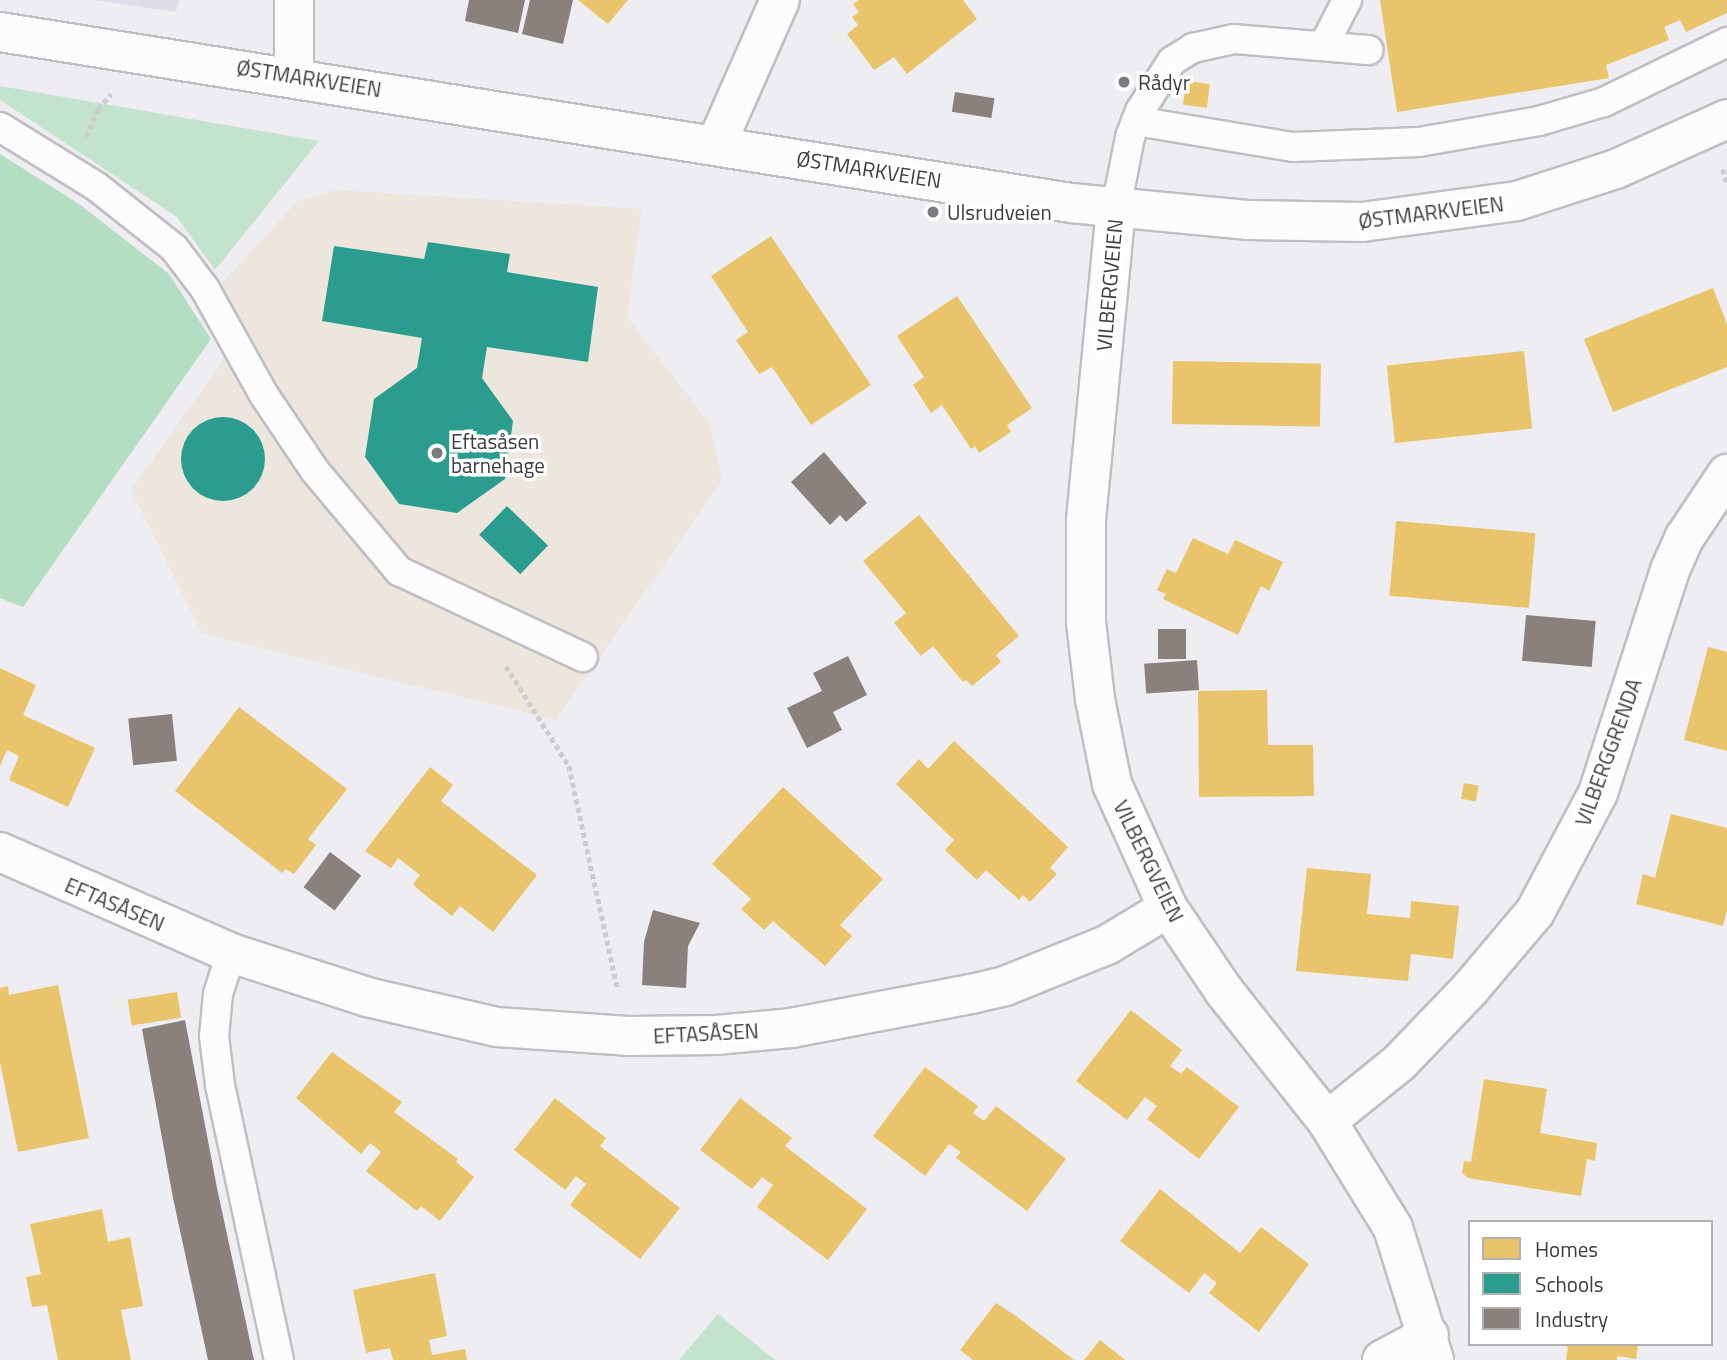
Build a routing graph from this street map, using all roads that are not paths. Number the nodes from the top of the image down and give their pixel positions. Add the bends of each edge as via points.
1 (294, 0) edge
2 (780, 0) edge
3 (1347, 0) edge
4 (0, 32) edge
5 (1727, 42) edge
6 (1324, 46) junction
7 (1369, 50) dead end
8 (294, 76) junction
9 (1727, 119) edge
10 (1136, 121) junction
11 (0, 127) edge
12 (716, 145) junction
13 (1116, 208) junction
14 (1727, 474) edge
15 (583, 657) dead end
16 (0, 852) edge
17 (1168, 908) junction
18 (231, 953) junction
19 (1327, 1121) junction
20 (1431, 1347) edge
21 (279, 1360) edge
22 (1382, 1360) edge

1 - 8 street
2 - 12 street
3 - 6 lane
4 - 8 street, ØSTMARKVEIEN
5 - 10 lane via 1604,102 1539,121 1419,142 1293,147
6 - 7 lane
6 - 10 lane via 1234,39 1193,48 1172,61
8 - 12 street, ØSTMARKVEIEN
9 - 13 street, ØSTMARKVEIEN via 1559,189 1428,216 1306,222
10 - 13 lane
11 - 15 lane via 146,221 174,248 205,289 264,395 315,471 399,570
12 - 13 street, ØSTMARKVEIEN
13 - 17 street, VILBERGVEIEN via 1087,499 1086,622 1112,784
14 - 19 street, VILBERGGRENDA via 1680,548 1598,793 1535,912 1400,1062
16 - 18 street, EFTASÅSEN
17 - 18 street, EFTASÅSEN via 1107,945 1005,986 791,1028 716,1035 497,1027 450,1019
17 - 19 street, VILBERGVEIEN via 1224,991
18 - 21 lane via 218,994 214,1036 220,1085
19 - 20 street, VILBERGVEIEN via 1393,1228
20 - 22 street

